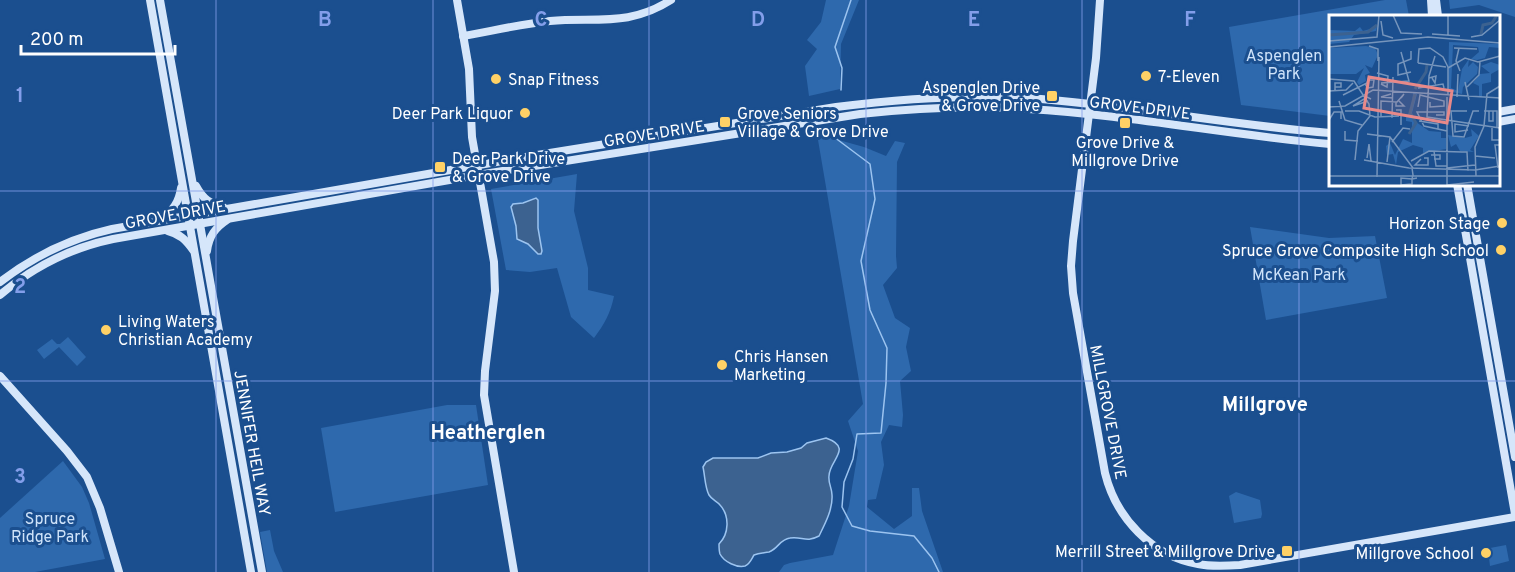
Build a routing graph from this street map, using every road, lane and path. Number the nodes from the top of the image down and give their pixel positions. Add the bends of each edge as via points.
1 (150, 0) edge
2 (160, 0) edge
3 (457, 0) edge
4 (671, 0) edge
5 (1100, 0) edge
6 (1431, 0) edge
7 (1436, 0) edge
8 (1432, 15) edge
9 (1438, 15) edge
10 (463, 36) junction
11 (1090, 105) junction
12 (1515, 109) edge
13 (1500, 112) edge
14 (1089, 114) junction
15 (1515, 119) edge
16 (1500, 122) edge
17 (1329, 133) edge
18 (1329, 144) edge
19 (476, 165) junction
20 (478, 175) junction
21 (192, 178) junction
22 (182, 180) junction
23 (1457, 186) edge
24 (1467, 186) edge
25 (228, 208) junction
26 (198, 213) junction
27 (188, 215) junction
28 (230, 218) junction
29 (159, 220) junction
30 (200, 224) junction
31 (190, 225) junction
32 (164, 230) junction
33 (195, 253) junction
34 (207, 259) junction
35 (0, 282) edge
36 (0, 295) edge
37 (0, 376) edge
38 (1515, 457) edge
39 (1515, 515) edge
40 (120, 572) edge
41 (251, 572) edge
42 (262, 572) edge
43 (514, 572) edge

1 - 22 main road, JENNIFER HEIL WAY
2 - 21 main road, JENNIFER HEIL WAY
3 - 10 main road
4 - 10 main road via 629,18 546,21
5 - 11 main road, MILLGROVE DRIVE
6 - 8 main road
7 - 9 main road
10 - 19 main road
11 - 14 main road, MILLGROVE DRIVE
11 - 17 main road, GROVE DRIVE
11 - 19 main road, GROVE DRIVE via 998,97 883,101
12 - 13 main road
14 - 18 main road, GROVE DRIVE
14 - 20 main road, GROVE DRIVE via 986,107 876,112
14 - 39 main road, MILLGROVE DRIVE via 1073,241 1073,293 1107,480 1120,512 1143,538 1183,561 1230,566
15 - 16 main road
19 - 20 main road
19 - 25 main road, GROVE DRIVE
20 - 28 main road, GROVE DRIVE
20 - 43 main road via 495,282 484,395
21 - 25 main road via 207,201
21 - 26 main road, JENNIFER HEIL WAY
22 - 27 main road, JENNIFER HEIL WAY
22 - 29 main road via 176,207
23 - 39 main road
24 - 38 main road
25 - 26 main road, GROVE DRIVE
26 - 27 main road, GROVE DRIVE
26 - 30 main road, JENNIFER HEIL WAY
27 - 29 main road, GROVE DRIVE
27 - 31 main road, JENNIFER HEIL WAY
28 - 30 main road, GROVE DRIVE
28 - 34 main road via 213,232
29 - 35 main road, GROVE DRIVE via 67,242
30 - 31 main road, GROVE DRIVE
30 - 34 main road, JENNIFER HEIL WAY
31 - 32 main road, GROVE DRIVE
31 - 33 main road, JENNIFER HEIL WAY
32 - 33 main road via 182,237
32 - 36 main road, GROVE DRIVE via 103,241 70,252 35,269
33 - 41 main road, JENNIFER HEIL WAY
34 - 42 main road, JENNIFER HEIL WAY
37 - 40 main road via 87,477

